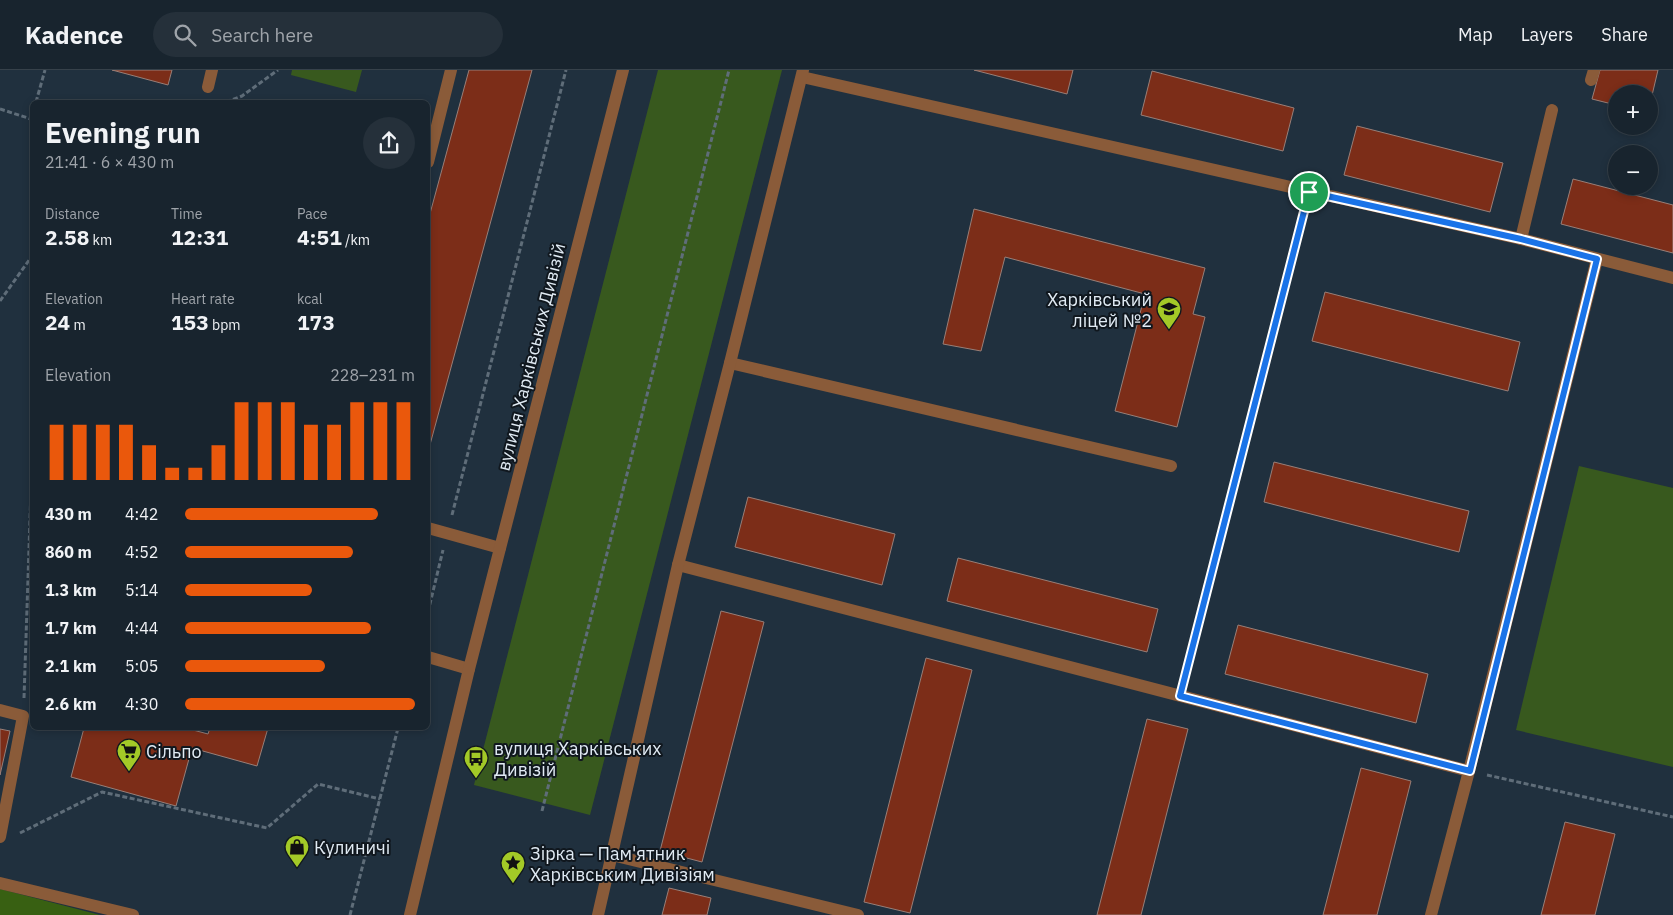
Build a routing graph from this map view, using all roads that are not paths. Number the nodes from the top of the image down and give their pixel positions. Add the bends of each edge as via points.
1 (212, 70) edge
2 (451, 70) edge
3 (623, 70) edge
4 (802, 74) edge
5 (208, 87) dead end
6 (1552, 110) dead end
7 (430, 154) edge
8 (1521, 239) junction
9 (1597, 259) junction
10 (1673, 278) edge
11 (730, 363) junction
12 (1171, 466) dead end
13 (430, 528) edge
14 (500, 548) junction
15 (678, 564) junction
16 (430, 658) edge
17 (469, 669) junction
18 (0, 710) edge
19 (1470, 771) junction
20 (0, 836) edge
21 (612, 855) junction
22 (0, 883) edge
23 (133, 915) edge
24 (410, 915) edge
25 (598, 915) edge
26 (858, 915) edge
27 (1431, 915) edge

1 - 5 street
2 - 7 street
3 - 14 street, вулиця Харківських Дивізій
4 - 8 street
4 - 11 street
6 - 8 street
8 - 9 street
9 - 10 street
9 - 19 street
11 - 12 street
11 - 15 street
13 - 14 street
14 - 17 street, вулиця Харківських Дивізій
15 - 19 street
15 - 21 street
16 - 17 street
17 - 24 street, вулиця Харківських Дивізій
18 - 20 street via 23,716
19 - 27 street
21 - 25 street
21 - 26 street
22 - 23 street

